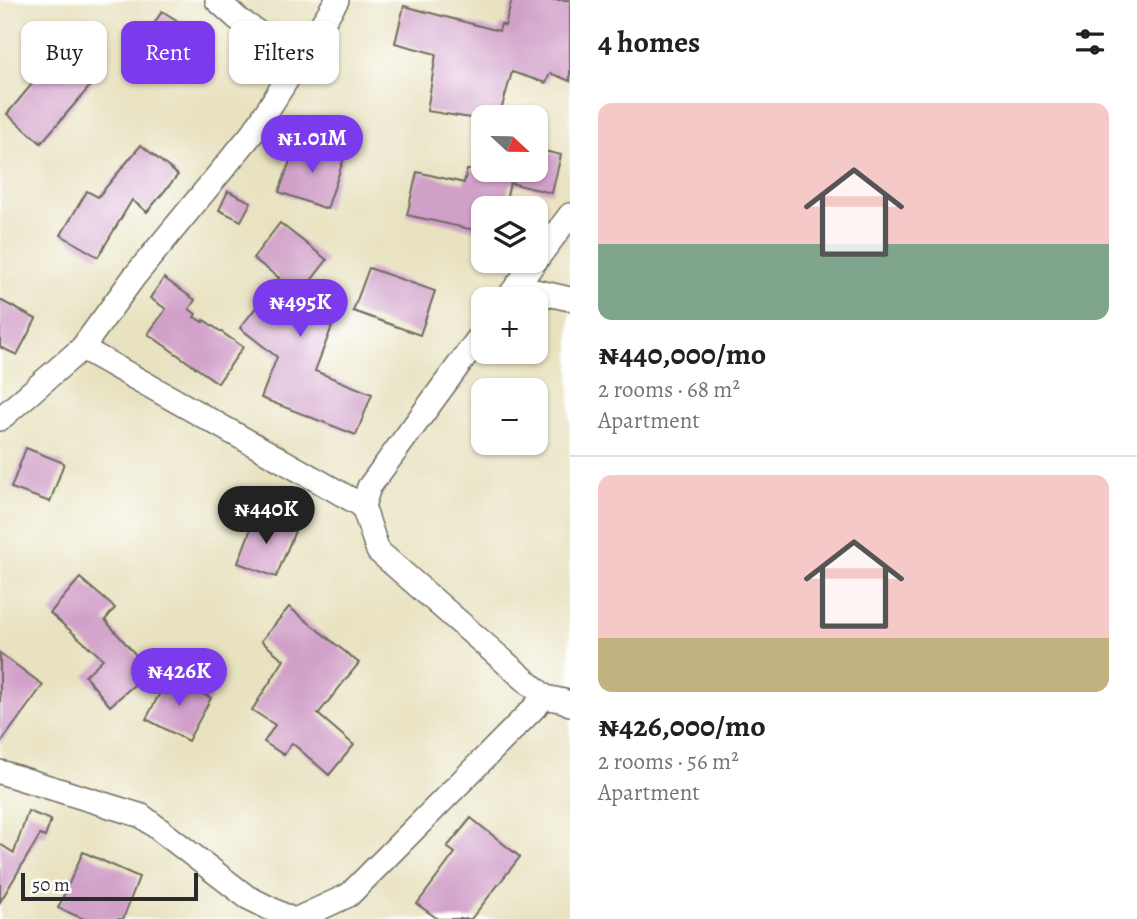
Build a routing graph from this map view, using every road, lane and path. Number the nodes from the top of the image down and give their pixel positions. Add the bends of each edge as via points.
1 (217, 0) edge
2 (337, 0) edge
3 (240, 21) edge
4 (324, 21) edge
5 (284, 84) edge
6 (570, 215) edge
7 (516, 287) edge
8 (548, 297) edge
9 (570, 299) edge
10 (82, 348) junction
11 (471, 348) edge
12 (0, 419) edge
13 (363, 506) junction
14 (545, 697) junction
15 (570, 704) edge
16 (0, 772) edge
17 (291, 919) edge
18 (297, 919) edge

1 - 3 street
2 - 4 street
5 - 10 street via 256,130 134,276
6 - 7 street
8 - 9 street
10 - 12 street
10 - 13 street
11 - 13 street via 369,486
13 - 14 street via 378,551
14 - 15 street
14 - 18 street via 349,895
16 - 17 street via 142,816 247,897

